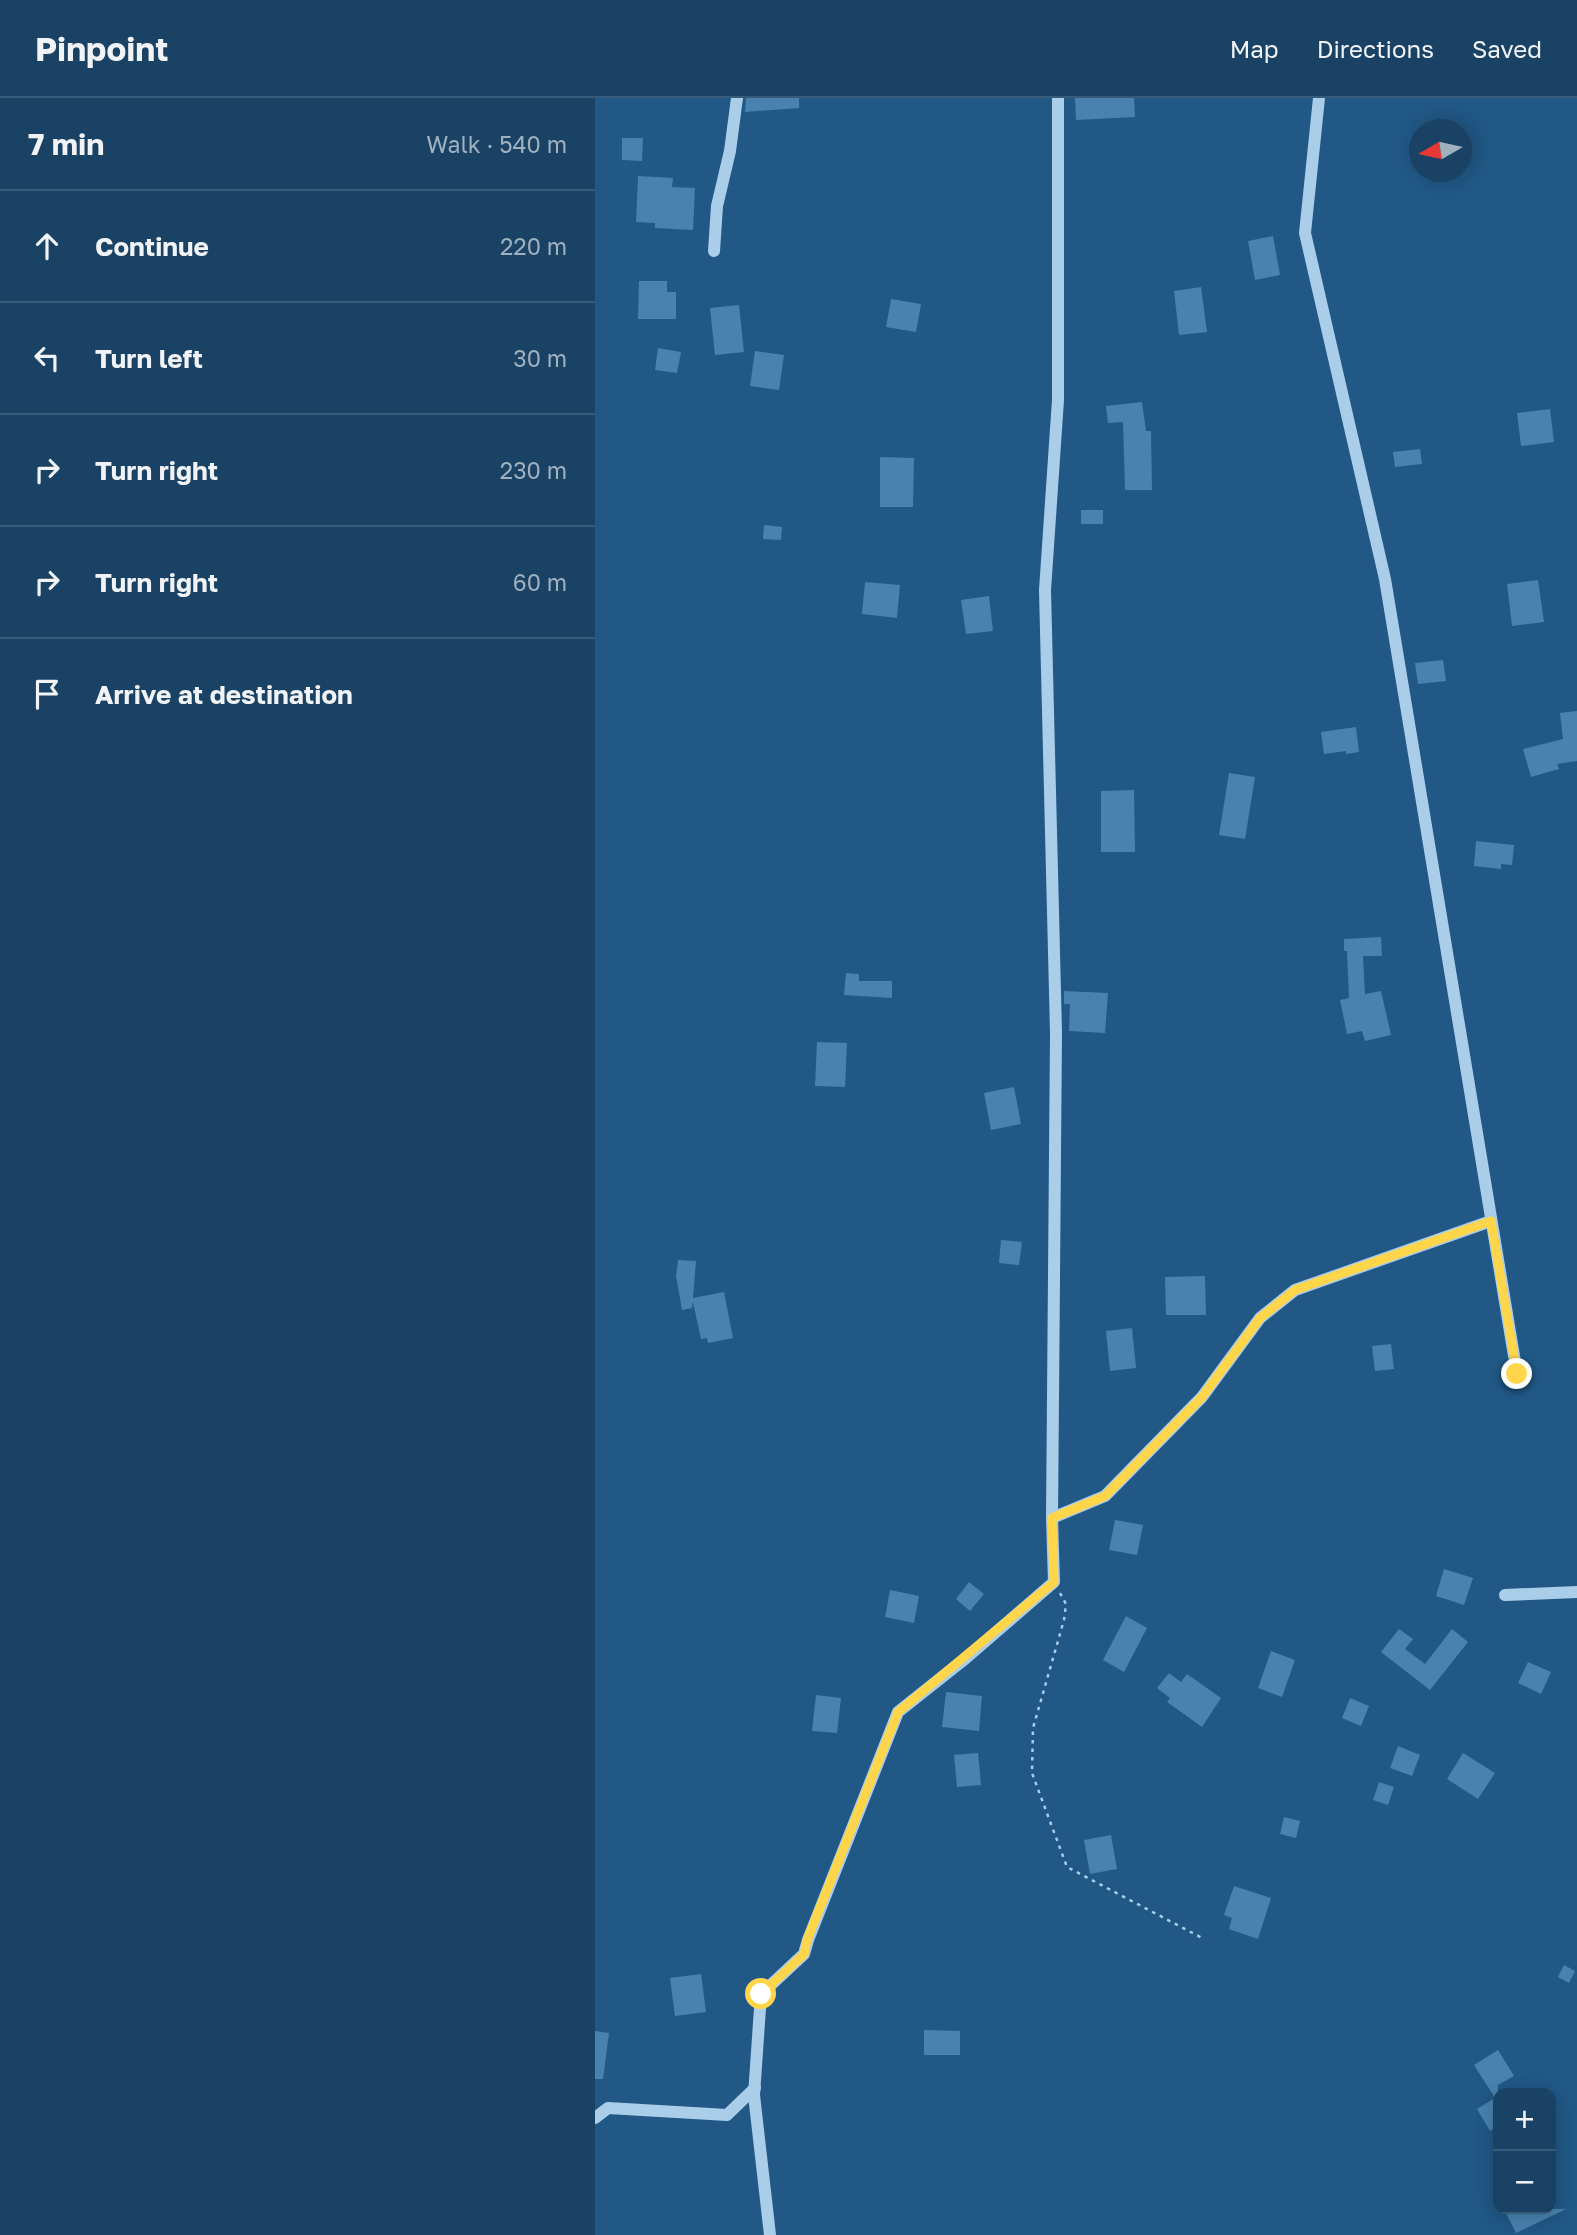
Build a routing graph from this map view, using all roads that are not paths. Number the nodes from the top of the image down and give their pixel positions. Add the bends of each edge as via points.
1 (737, 98) edge
2 (1058, 98) edge
3 (1319, 98) edge
4 (714, 251) dead end
5 (1491, 1221) junction
6 (1517, 1374) dead end
7 (1052, 1518) junction
8 (1577, 1592) edge
9 (1504, 1595) dead end
10 (755, 2088) junction
11 (595, 2118) edge
12 (770, 2235) edge

1 - 4 street via 717,206
2 - 7 street via 1058,400 1045,590 1056,1033
3 - 5 street via 1305,233 1385,579
5 - 6 street
5 - 7 street via 1295,1290 1260,1318 1202,1397 1105,1496
7 - 10 street via 1054,1582 898,1712 804,1954 761,1994
8 - 9 street
10 - 11 street via 727,2115 608,2108
10 - 12 street

